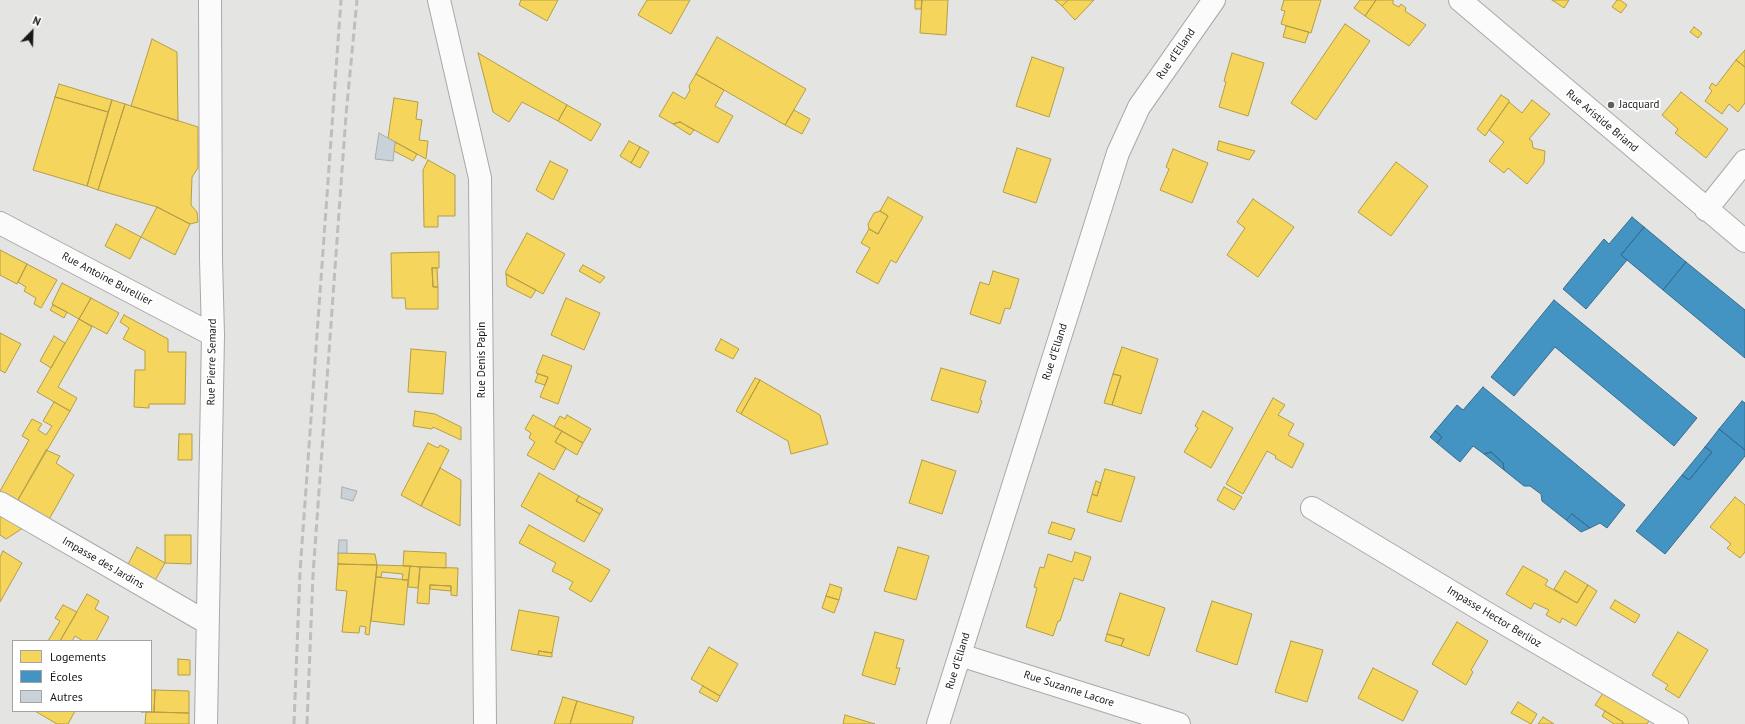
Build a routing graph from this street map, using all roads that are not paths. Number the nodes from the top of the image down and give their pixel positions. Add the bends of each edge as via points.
1 (210, 0) edge
2 (439, 0) edge
3 (1214, 0) edge
4 (1473, 4) edge
5 (1745, 162) edge
6 (1706, 210) junction
7 (0, 223) edge
8 (1745, 241) edge
9 (213, 335) junction
10 (0, 503) edge
11 (1312, 508) dead end
12 (206, 622) junction
13 (960, 654) junction
14 (206, 724) edge
15 (485, 724) edge
16 (938, 724) edge
17 (1179, 724) edge
18 (1677, 724) edge

1 - 9 street, Rue Pierre Semard
2 - 15 street, Rue Denis Papin via 480,178
3 - 13 street, Rue d'Elland via 1139,107 1118,152
4 - 6 street, Rue Aristide Briand
5 - 6 street
6 - 8 street, Rue Aristide Briand
7 - 9 street, Rue Antoine Burellier
9 - 12 street, Rue Pierre Semard
10 - 12 street, Impasse des Jardins
11 - 18 street, Impasse Hector Berlioz
12 - 14 street, Rue Pierre Semard
13 - 16 street, Rue d'Elland
13 - 17 street, Rue Suzanne Lacore

